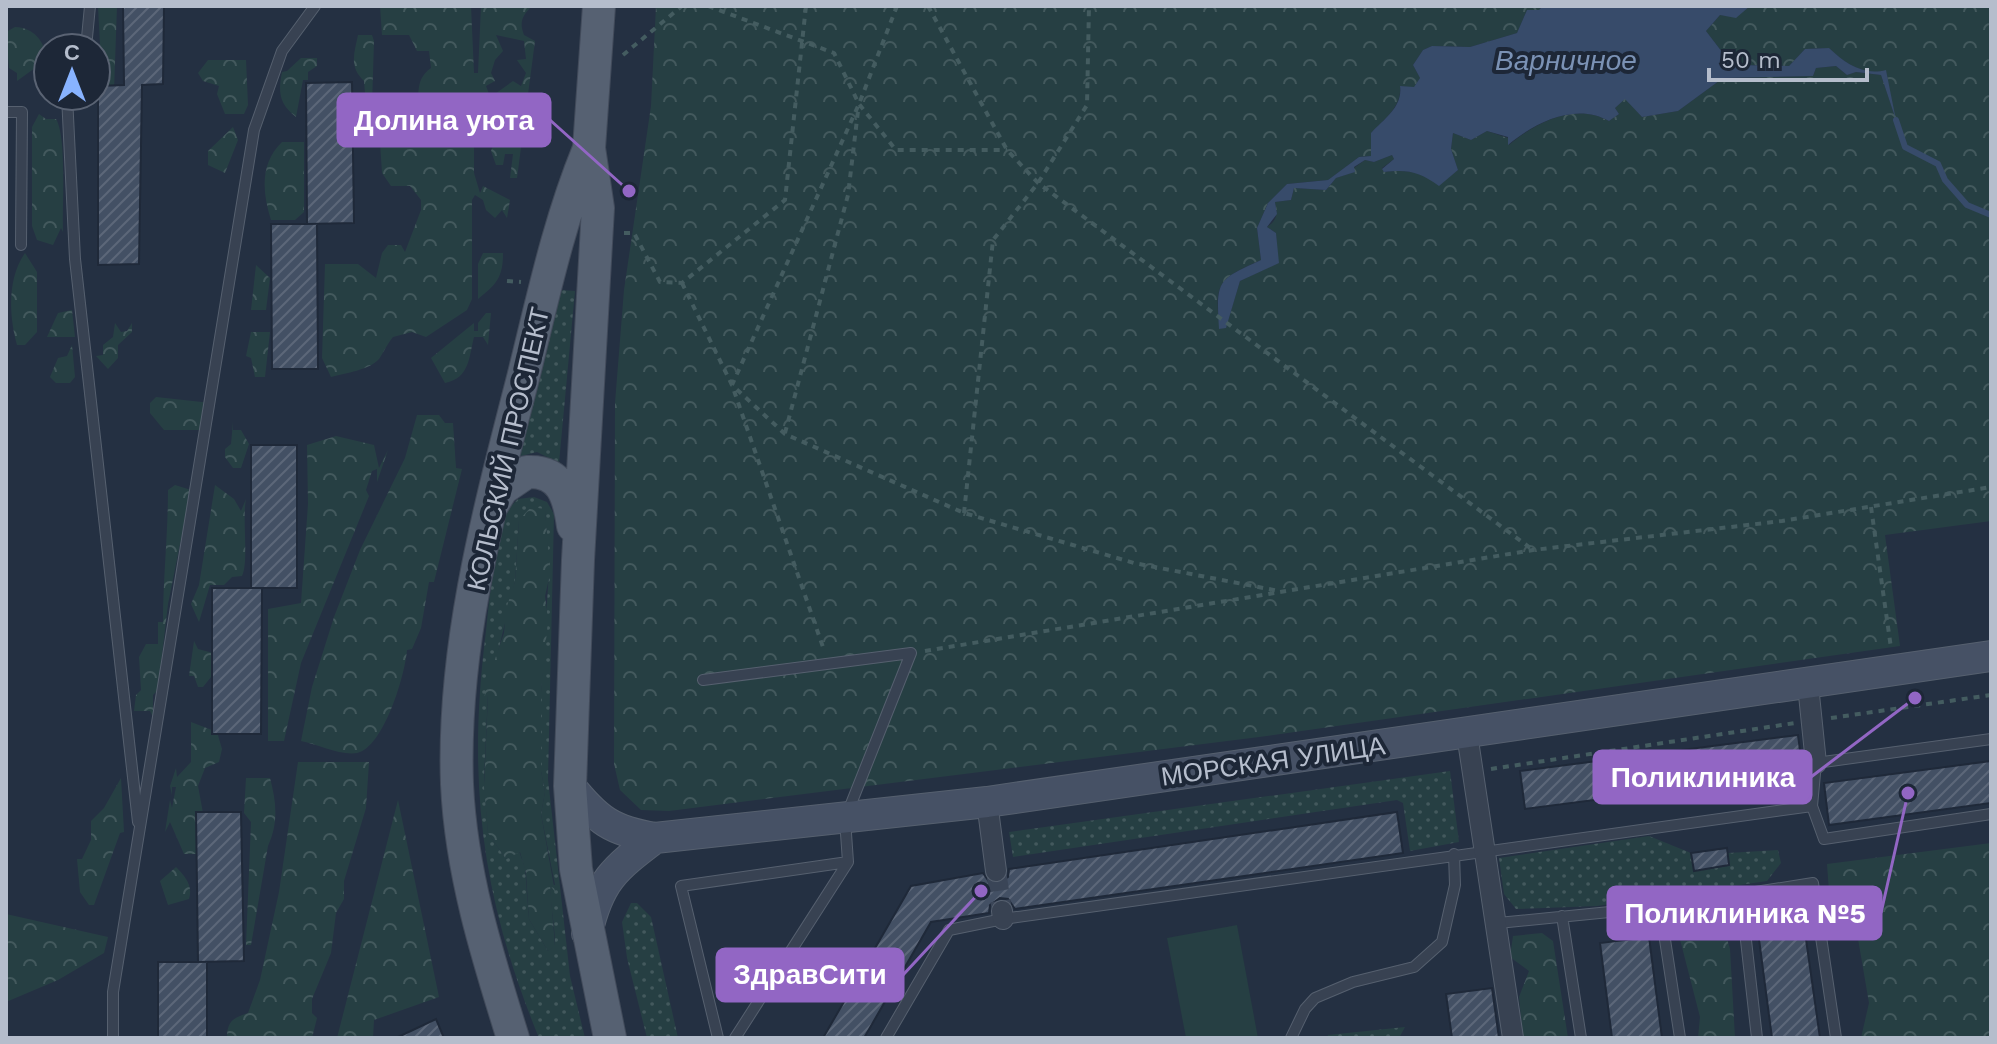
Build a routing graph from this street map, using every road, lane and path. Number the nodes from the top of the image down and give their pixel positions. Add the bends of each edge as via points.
1 (90, 6) edge
2 (315, 6) edge
3 (599, 6) edge
4 (682, 6) edge
5 (708, 6) edge
6 (806, 6) edge
7 (897, 6) edge
8 (928, 6) edge
9 (1089, 6) edge
10 (88, 32) edge
11 (802, 41) junction
12 (615, 61) dead end
13 (859, 104) junction
14 (6, 112) edge
15 (68, 112) edge
16 (589, 148) junction
17 (1007, 150) junction
18 (1038, 183) junction
19 (634, 233) dead end
20 (21, 245) dead end
21 (682, 283) junction
22 (732, 385) junction
23 (785, 434) junction
24 (1991, 485) edge
25 (1871, 507) junction
26 (489, 510) junction
27 (964, 513) junction
28 (1533, 550) junction
29 (578, 560) junction
30 (1281, 591) junction
31 (911, 653) junction
32 (1991, 656) edge
33 (829, 664) junction
34 (1871, 676) junction
35 (703, 680) dead end
36 (1808, 685) junction
37 (1991, 695) edge
38 (1876, 711) junction
39 (1812, 721) junction
40 (1467, 734) junction
41 (1991, 739) edge
42 (1816, 763) junction
43 (1473, 772) junction
44 (570, 786) junction
45 (987, 802) junction
46 (1812, 806) junction
47 (1991, 814) edge
48 (845, 819) junction
49 (139, 836) junction
50 (655, 838) junction
51 (1485, 850) junction
52 (1454, 854) junction
53 (848, 862) junction
54 (996, 871) tunnel mouth
55 (1741, 896) junction
56 (1660, 907) junction
57 (1562, 916) junction
58 (1498, 923) junction
59 (587, 933) junction
60 (113, 1038) edge
61 (513, 1038) edge
62 (610, 1038) edge
63 (718, 1038) edge
64 (735, 1038) edge
65 (886, 1038) edge
66 (1291, 1038) edge
67 (1513, 1038) edge
68 (1581, 1038) edge
69 (1680, 1038) edge
70 (1757, 1038) edge
71 (1836, 1038) edge

1 - 10 lane
2 - 49 lane via 282,51 254,130
3 - 16 main road, КОЛЬСКИЙ ПРОСПЕКТ
4 - 12 path
5 - 11 path
6 - 11 path
7 - 13 path
8 - 17 path
9 - 18 path via 1087,105
11 - 13 path via 834,53
11 - 21 path via 785,200
13 - 17 path via 896,150
13 - 22 path
13 - 23 path via 848,195
14 - 20 lane via 22,112
15 - 49 lane via 75,259
16 - 26 main road, КОЛЬСКИЙ ПРОСПЕКТ via 567,204
16 - 29 main road, КОЛЬСКИЙ ПРОСПЕКТ via 598,208
17 - 18 path
18 - 27 path via 993,240
18 - 28 path
19 - 21 path via 660,282
21 - 22 path
22 - 23 path
22 - 33 path
23 - 27 path
24 - 25 path
25 - 28 path
25 - 34 path via 1891,656 1871,664
26 - 29 main road via 502,489 527,472 551,475 564,488 570,505
26 - 61 main road, КОЛЬСКИЙ ПРОСПЕКТ via 459,697 457,784 466,868
27 - 30 path via 1134,563
28 - 30 path
29 - 44 main road, КОЛЬСКИЙ ПРОСПЕКТ
30 - 31 path
31 - 33 lane
31 - 48 lane
32 - 34 street, МОРСКАЯ УЛИЦА
33 - 35 lane
34 - 36 street, МОРСКАЯ УЛИЦА
34 - 38 path
36 - 39 street
36 - 40 street, МОРСКАЯ УЛИЦА
37 - 38 path
38 - 39 path
39 - 42 street
39 - 43 path
40 - 43 street
40 - 45 street, МОРСКАЯ УЛИЦА
41 - 42 lane
42 - 46 lane
43 - 51 street
44 - 50 street, МОРСКАЯ УЛИЦА via 594,815 624,833
44 - 59 main road, КОЛЬСКИЙ ПРОСПЕКТ
45 - 48 street, МОРСКАЯ УЛИЦА
45 - 54 street
46 - 47 lane via 1824,839
46 - 51 lane
48 - 50 street, МОРСКАЯ УЛИЦА
48 - 53 lane
49 - 60 lane via 113,992
50 - 59 street via 611,871
51 - 52 lane
51 - 58 street
52 - 65 lane via 1002,915 949,930
52 - 66 lane via 1455,885 1442,942 1414,967 1315,998
53 - 63 lane via 681,886
53 - 64 lane
55 - 56 lane
55 - 70 lane
55 - 71 lane via 1813,883
56 - 57 lane
56 - 69 lane
57 - 58 lane
57 - 68 lane
58 - 67 street
59 - 62 main road, КОЛЬСКИЙ ПРОСПЕКТ

